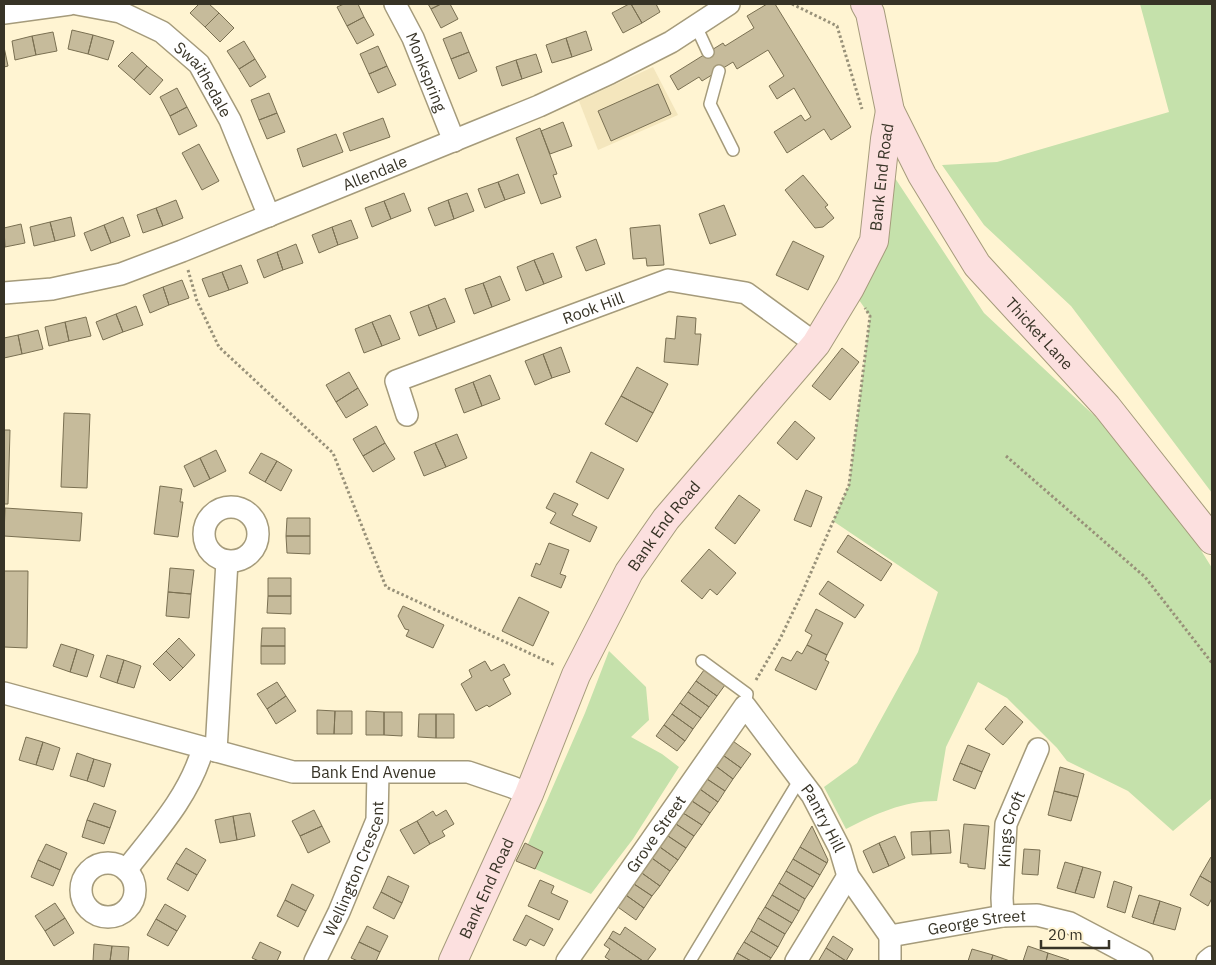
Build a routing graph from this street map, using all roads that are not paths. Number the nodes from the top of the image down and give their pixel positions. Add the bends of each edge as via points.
1 (70, 4) edge
2 (77, 4) edge
3 (395, 4) edge
4 (729, 4) edge
5 (865, 4) edge
6 (4, 13) edge
7 (696, 26) junction
8 (708, 52) dead end
9 (718, 71) dead end
10 (890, 111) junction
11 (454, 141) junction
12 (733, 150) dead end
13 (268, 216) junction
14 (4, 293) edge
15 (816, 344) junction
16 (407, 416) dead end
17 (1212, 540) edge
18 (227, 561) dead end
19 (702, 661) dead end
20 (4, 693) edge
21 (746, 700) junction
22 (1038, 749) dead end
23 (210, 750) junction
24 (378, 773) junction
25 (800, 779) junction
26 (528, 794) junction
27 (126, 870) dead end
28 (848, 876) junction
29 (1003, 916) junction
30 (890, 936) junction
31 (1212, 957) edge
32 (315, 961) edge
33 (452, 961) edge
34 (567, 961) edge
35 (690, 961) edge
36 (796, 961) edge
37 (890, 961) edge
38 (1142, 961) edge
39 (1208, 961) edge

1 - 6 street
2 - 13 street, Swaithedale via 120,12 162,32 199,64 230,120
3 - 11 street, Monkspring via 413,38
4 - 7 street, Allendale
5 - 10 street via 870,13
7 - 8 lane
7 - 11 street, Allendale via 610,73
9 - 12 lane via 710,104
10 - 15 street, Bank End Road via 874,240
10 - 17 street, Thicket Lane via 922,175 977,265 1107,407
11 - 13 street, Allendale
13 - 14 street, Allendale via 121,274 52,289
15 - 16 street, Rook Hill via 746,293 668,280 396,381
15 - 26 street, Bank End Road via 666,519 629,572 576,675
18 - 23 street via 218,738
19 - 21 lane
20 - 23 street, Bank End Avenue
21 - 25 street, Pantry Hill
21 - 34 street, Grove Street
22 - 29 street, Kings Croft via 1006,824
23 - 24 street, Bank End Avenue via 293,772
23 - 27 street via 199,763 180,800
24 - 26 street, Bank End Avenue via 468,772
24 - 32 street, Wellington Crescent via 377,820
25 - 28 street, Pantry Hill via 840,849
25 - 35 lane
26 - 33 street, Bank End Road
28 - 30 street, Pantry Hill
28 - 36 street
29 - 30 street, George Street
29 - 38 street, George Street via 1037,915 1070,923
30 - 37 street
31 - 39 street

